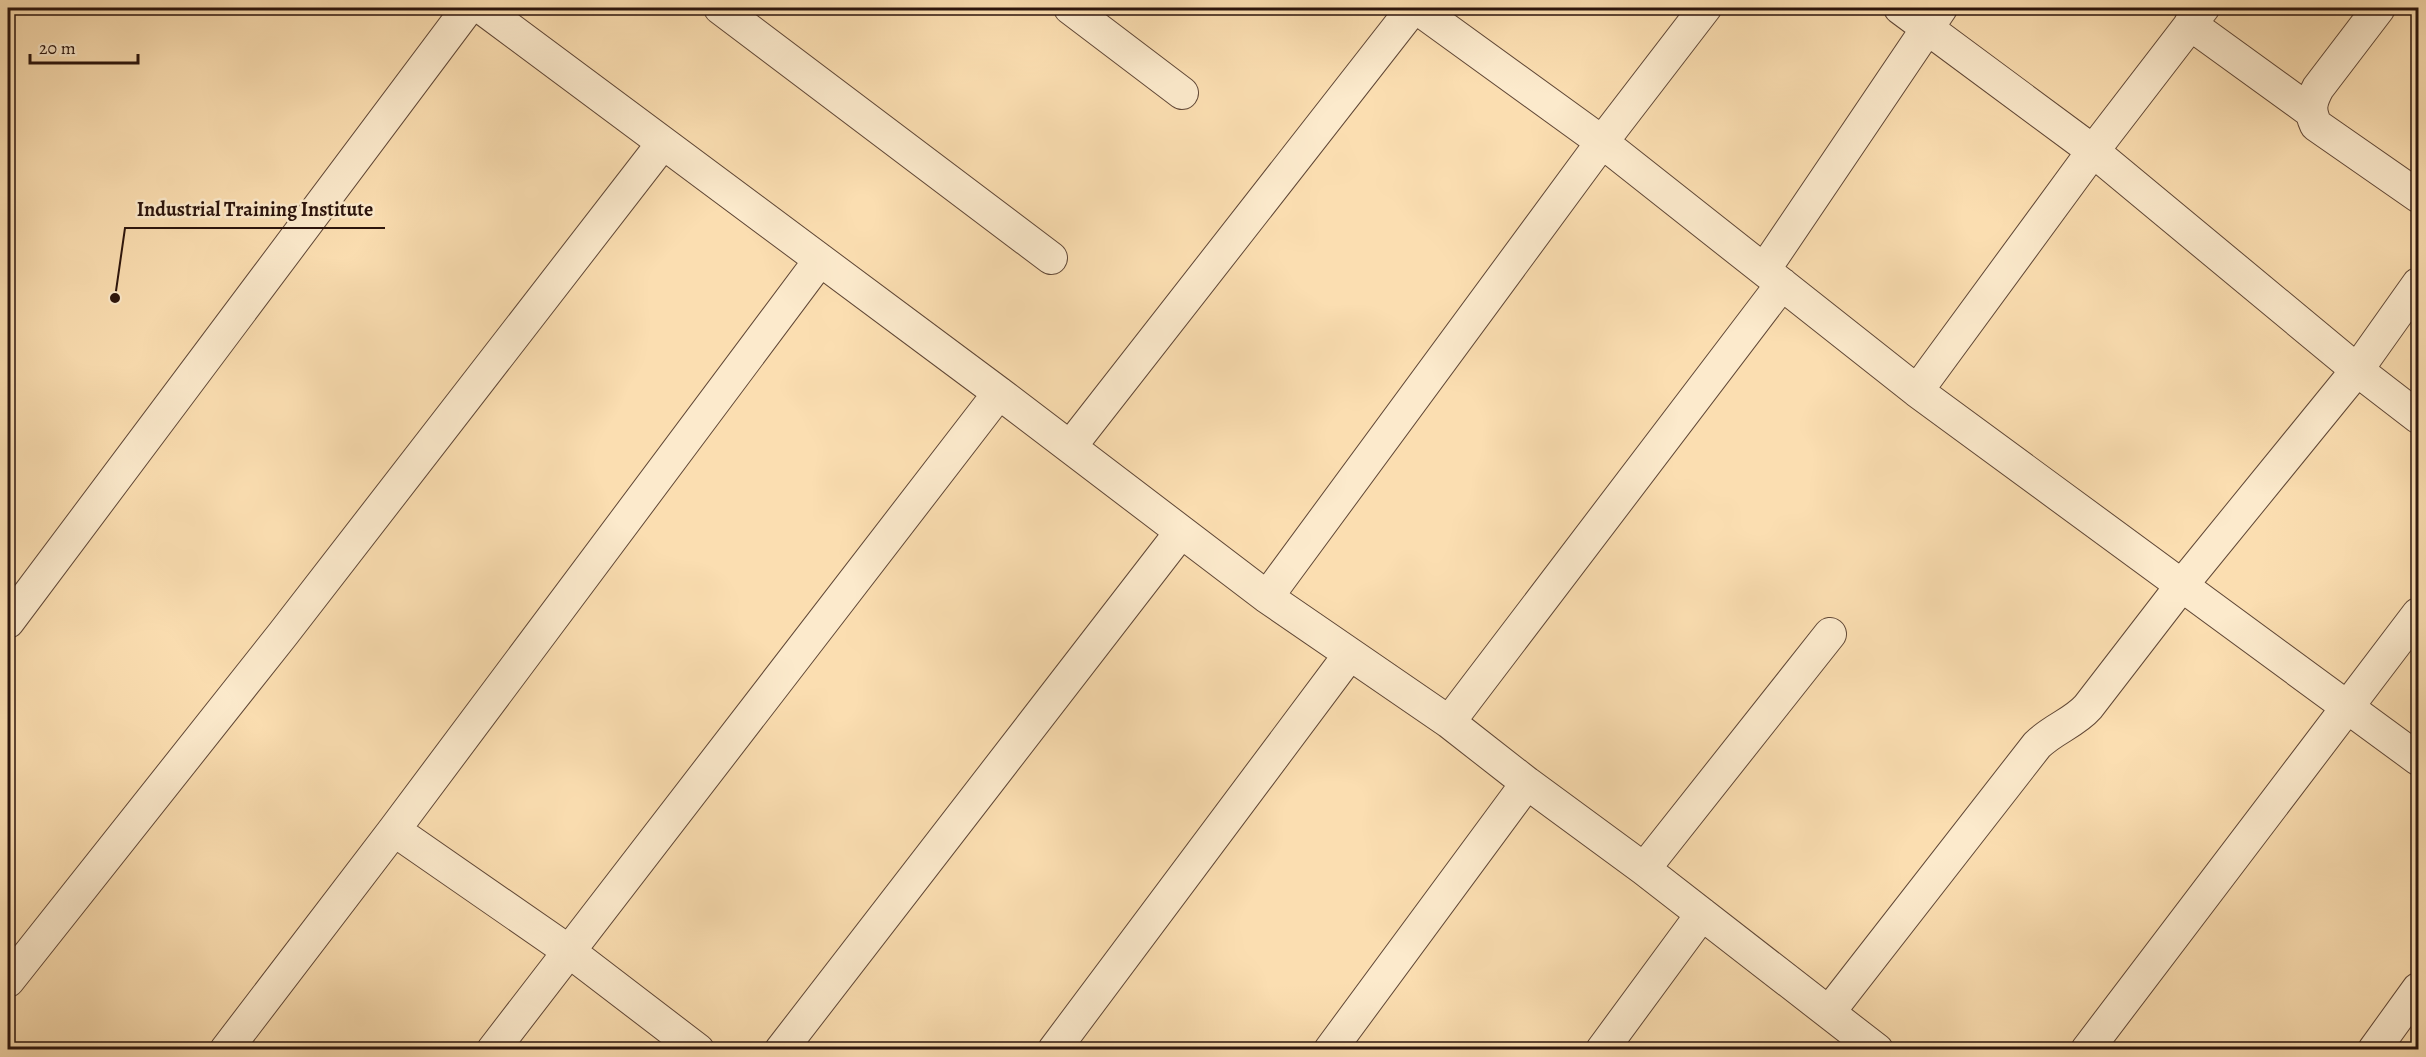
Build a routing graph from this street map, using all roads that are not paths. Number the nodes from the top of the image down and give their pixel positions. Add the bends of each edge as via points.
1 (468, 8) edge
2 (482, 8) edge
3 (720, 8) edge
4 (1070, 8) edge
5 (1415, 8) edge
6 (1705, 8) edge
7 (1900, 8) edge
8 (2379, 8) edge
9 (2196, 16) edge
10 (1933, 18) edge
11 (1182, 93) dead end
12 (2310, 111) junction
13 (1602, 142) junction
14 (663, 143) junction
15 (2093, 151) junction
16 (2418, 196) edge
17 (1051, 258) dead end
18 (820, 260) junction
19 (1773, 277) junction
20 (2418, 284) edge
21 (2357, 370) junction
22 (1917, 391) junction
23 (999, 393) junction
24 (2418, 417) edge
25 (1070, 447) junction
26 (1181, 532) junction
27 (2182, 585) junction
28 (1267, 597) junction
29 (2418, 614) edge
30 (8, 622) edge
31 (1830, 634) dead end
32 (1350, 654) junction
33 (2346, 707) junction
34 (1449, 722) junction
35 (2418, 759) edge
36 (1527, 783) junction
37 (394, 830) junction
38 (1644, 868) junction
39 (1702, 914) junction
40 (570, 952) junction
41 (8, 981) edge
42 (2418, 989) edge
43 (1829, 1012) junction
44 (226, 1050) edge
45 (493, 1050) edge
46 (698, 1050) edge
47 (781, 1050) edge
48 (1054, 1050) edge
49 (1330, 1050) edge
50 (1602, 1050) edge
51 (1877, 1050) edge
52 (2087, 1050) edge
53 (2374, 1050) edge

1 - 30 street
2 - 14 street
3 - 17 street
4 - 11 street
5 - 13 street
5 - 25 street
6 - 13 street
7 - 10 street
8 - 12 street via 2318,88
9 - 12 street
9 - 15 street
10 - 15 street
10 - 19 street
12 - 16 street via 2316,125
13 - 19 street
13 - 28 street
14 - 18 street
14 - 41 street via 284,634
15 - 21 street
15 - 22 street
18 - 23 street
18 - 37 street
19 - 22 street
19 - 34 street
20 - 21 street
21 - 24 street
21 - 27 street
22 - 27 street
23 - 25 street
23 - 40 street
25 - 26 street
26 - 28 street
26 - 47 street
27 - 33 street
27 - 43 street via 2088,707 2037,745
28 - 32 street
29 - 33 street
31 - 38 street
32 - 34 street
32 - 48 street
33 - 35 street
33 - 52 street
34 - 36 street
36 - 38 street
36 - 49 street
37 - 40 street
37 - 44 street
38 - 39 street
39 - 43 street
39 - 50 street
40 - 45 street
40 - 46 street
42 - 53 street
43 - 51 street

